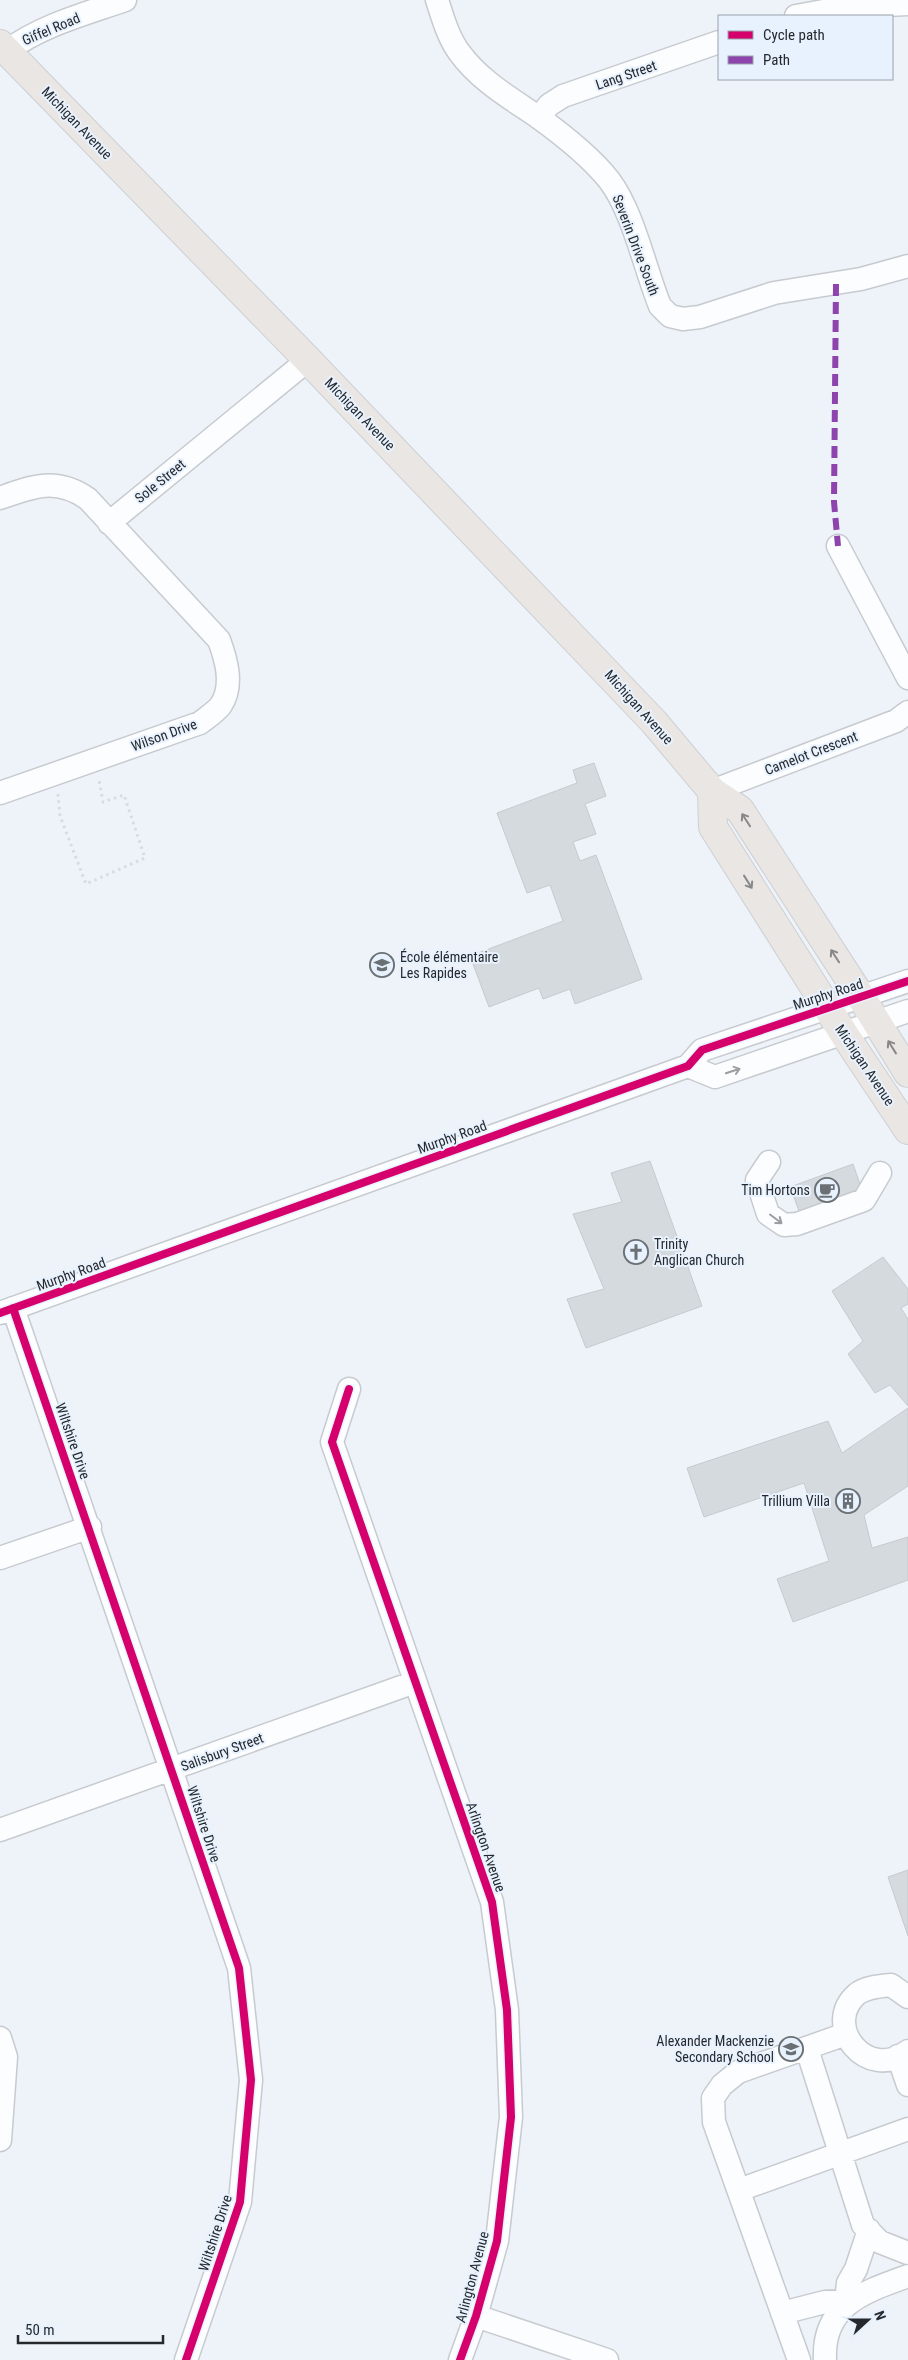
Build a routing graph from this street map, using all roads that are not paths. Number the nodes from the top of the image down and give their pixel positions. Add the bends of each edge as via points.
1 (125, 0) edge
2 (437, 0) edge
3 (908, 4) edge
4 (802, 15) edge
5 (718, 42) edge
6 (3, 47) edge
7 (539, 118) junction
8 (908, 266) edge
9 (308, 360) junction
10 (0, 498) edge
11 (109, 523) junction
12 (838, 546) dead end
13 (908, 678) edge
14 (908, 712) edge
15 (712, 791) junction
16 (0, 793) edge
17 (908, 981) edge
18 (861, 997) junction
19 (827, 1007) junction
20 (908, 1011) edge
21 (876, 1022) junction
22 (844, 1034) junction
23 (688, 1066) junction
24 (908, 1073) edge
25 (908, 1130) edge
26 (769, 1162) dead end
27 (880, 1173) dead end
28 (7, 1311) edge
29 (349, 1389) dead end
30 (90, 1527) junction
31 (0, 1558) edge
32 (415, 1682) junction
33 (172, 1770) junction
34 (0, 1830) edge
35 (908, 1997) edge
36 (846, 2034) junction
37 (0, 2038) edge
38 (807, 2049) junction
39 (903, 2054) edge
40 (908, 2085) edge
41 (908, 2129) edge
42 (0, 2140) edge
43 (840, 2154) junction
44 (739, 2190) junction
45 (869, 2230) junction
46 (908, 2253) edge
47 (908, 2276) edge
48 (849, 2302) junction
49 (782, 2313) junction
50 (476, 2316) junction
51 (186, 2360) edge
52 (460, 2360) edge
53 (607, 2360) edge
54 (799, 2360) edge
55 (825, 2360) edge

1 - 6 street, Giffel Road via 45,28
2 - 7 street, Severin Drive South via 450,36 469,64
3 - 4 street via 846,7
5 - 7 street, Lang Street via 563,96 549,105
6 - 9 main road, Michigan Avenue
7 - 8 street, Severin Drive South via 593,162 610,181 624,206 660,306 670,316 683,319 700,317 774,293 860,279
9 - 11 street, Sole Street
9 - 15 main road, Michigan Avenue via 654,722
10 - 11 street via 25,489 60,485 73,488 88,498
11 - 16 street, Wilson Drive via 219,640 227,661 228,686 221,705 200,723
12 - 13 street
14 - 15 street, Camelot Crescent via 896,721
18 -> 15 main road, Michigan Avenue via 740,810
15 -> 19 main road, Michigan Avenue via 713,827
17 - 18 street, Murphy Road
18 - 19 street, Murphy Road
18 - 21 main road, Michigan Avenue
19 - 22 main road, Michigan Avenue
19 - 23 street, Murphy Road via 702,1050
20 - 21 street
21 - 22 street
24 -> 21 main road, Michigan Avenue
23 -> 22 street via 715,1077
22 - 25 main road, Michigan Avenue
23 - 28 street, Murphy Road
26 -> 27 street via 757,1180 768,1214 784,1225 797,1224 864,1200
28 - 30 street, Wiltshire Drive
29 - 32 street, Arlington Avenue via 332,1442
30 - 31 street
30 - 33 street, Wiltshire Drive
32 - 33 street, Salisbury Street
32 - 50 street, Arlington Avenue via 492,1902 507,2010 511,2117 496,2241
33 - 34 street, Salisbury Street
33 - 51 street, Wiltshire Drive via 239,1968 251,2080 240,2202
35 - 36 street via 891,1985 858,1993 846,2009
36 - 38 street
36 - 39 street via 852,2046 869,2059 884,2060
37 - 42 street via 6,2057
38 - 43 street
38 - 44 street via 738,2072 722,2085 713,2098 714,2122
39 - 40 street
41 - 43 street
43 - 44 street
43 - 45 street via 863,2224
44 - 49 street
45 - 46 street via 880,2242
45 - 48 street via 848,2283 846,2293
47 - 48 street
48 - 49 street via 825,2302
48 - 55 street via 828,2326
49 - 54 street
50 - 52 street, Arlington Avenue
50 - 53 street

